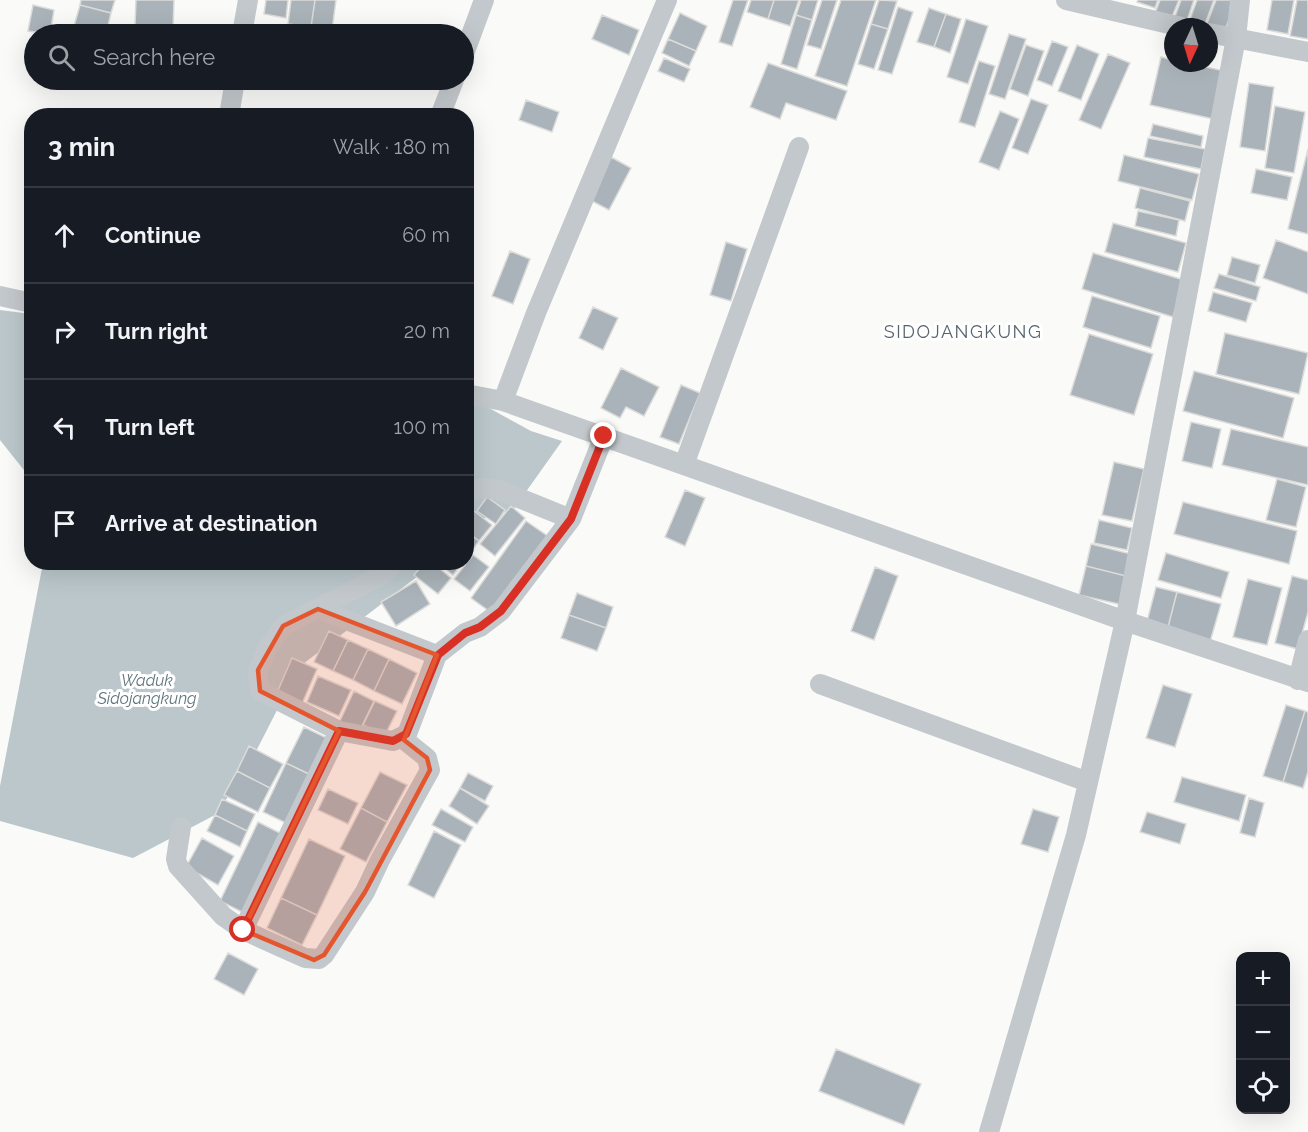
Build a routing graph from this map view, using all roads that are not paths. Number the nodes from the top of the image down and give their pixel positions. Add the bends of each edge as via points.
1 (248, 0) edge
2 (484, 0) edge
3 (667, 0) edge
4 (1066, 0) edge
5 (1240, 0) edge
6 (1164, 23) edge
7 (244, 24) edge
8 (474, 27) edge
9 (1218, 35) edge
10 (1236, 38) junction
11 (1308, 52) edge
12 (233, 90) edge
13 (450, 90) edge
14 (230, 108) edge
15 (443, 108) edge
16 (799, 147) dead end
17 (0, 296) edge
18 (24, 301) edge
19 (474, 396) edge
20 (502, 401) junction
21 (604, 436) junction
22 (684, 465) junction
23 (474, 490) edge
24 (571, 519) junction
25 (388, 570) edge
26 (318, 609) junction
27 (1125, 621) junction
28 (1308, 640) edge
29 (438, 655) junction
30 (1303, 681) edge
31 (820, 684) dead end
32 (339, 731) junction
33 (402, 738) junction
34 (1088, 782) junction
35 (181, 827) dead end
36 (243, 930) junction
37 (989, 1132) edge

1 - 7 street
2 - 8 street
3 - 20 street
4 - 6 street
5 - 10 street
9 - 10 street
10 - 11 street
10 - 27 street
12 - 14 street
13 - 15 street
16 - 22 street
17 - 18 street
19 - 20 street
20 - 21 street
21 - 22 street
21 - 24 street
22 - 27 street
23 - 24 street via 499,490
24 - 29 street via 501,611
25 - 26 street
26 - 29 street
26 - 32 street via 283,626 268,647 258,670 258,681 260,692
27 - 30 street
27 - 34 street
28 - 30 street
29 - 33 street
31 - 34 street
32 - 33 street via 393,741
32 - 36 street
33 - 36 street via 427,758 430,770 365,892 324,955 319,959 305,958
34 - 37 street
35 - 36 street via 178,867 223,916

